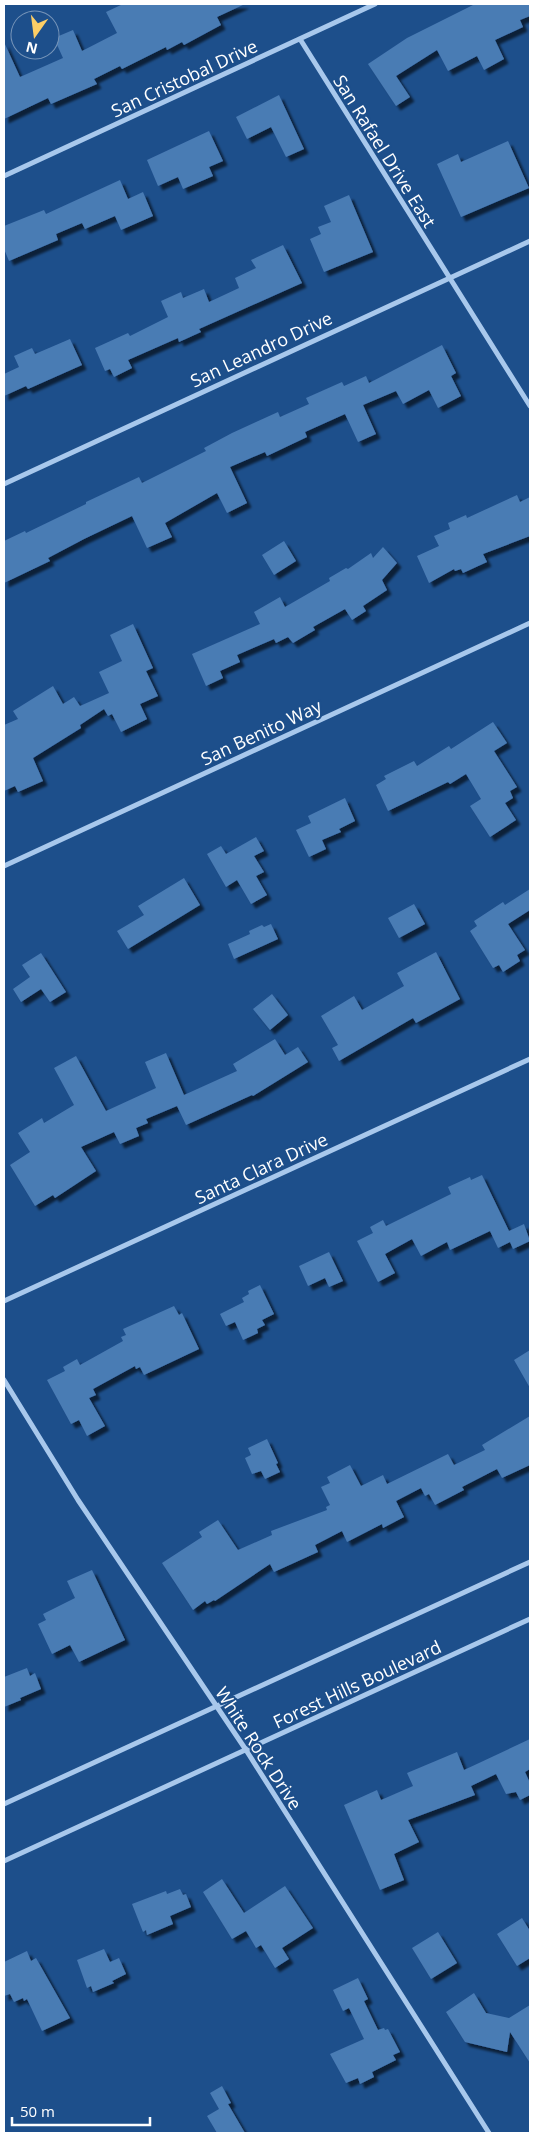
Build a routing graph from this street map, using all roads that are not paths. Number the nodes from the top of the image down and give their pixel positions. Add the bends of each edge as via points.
1 (375, 4) edge
2 (300, 39) junction
3 (4, 176) edge
4 (530, 241) edge
5 (448, 278) junction
6 (530, 406) edge
7 (4, 484) edge
8 (530, 623) edge
9 (4, 866) edge
10 (530, 1059) edge
11 (4, 1301) edge
12 (4, 1380) edge
13 (530, 1562) edge
14 (530, 1619) edge
15 (214, 1706) junction
16 (246, 1750) junction
17 (4, 1804) edge
18 (4, 1861) edge
19 (489, 2133) edge

1 - 2 street, San Cristobal Drive
2 - 3 street, San Cristobal Drive
2 - 5 street, San Rafael Drive East
4 - 5 street, San Leandro Drive
5 - 6 street, San Rafael Drive East
5 - 7 street, San Leandro Drive
8 - 9 street, San Benito Way
10 - 11 street, Santa Clara Drive
12 - 15 street, White Rock Drive via 78,1500
13 - 15 street
14 - 16 street, Forest Hills Boulevard
15 - 16 street, White Rock Drive
15 - 17 street
16 - 18 street, Forest Hills Boulevard
16 - 19 street, White Rock Drive

